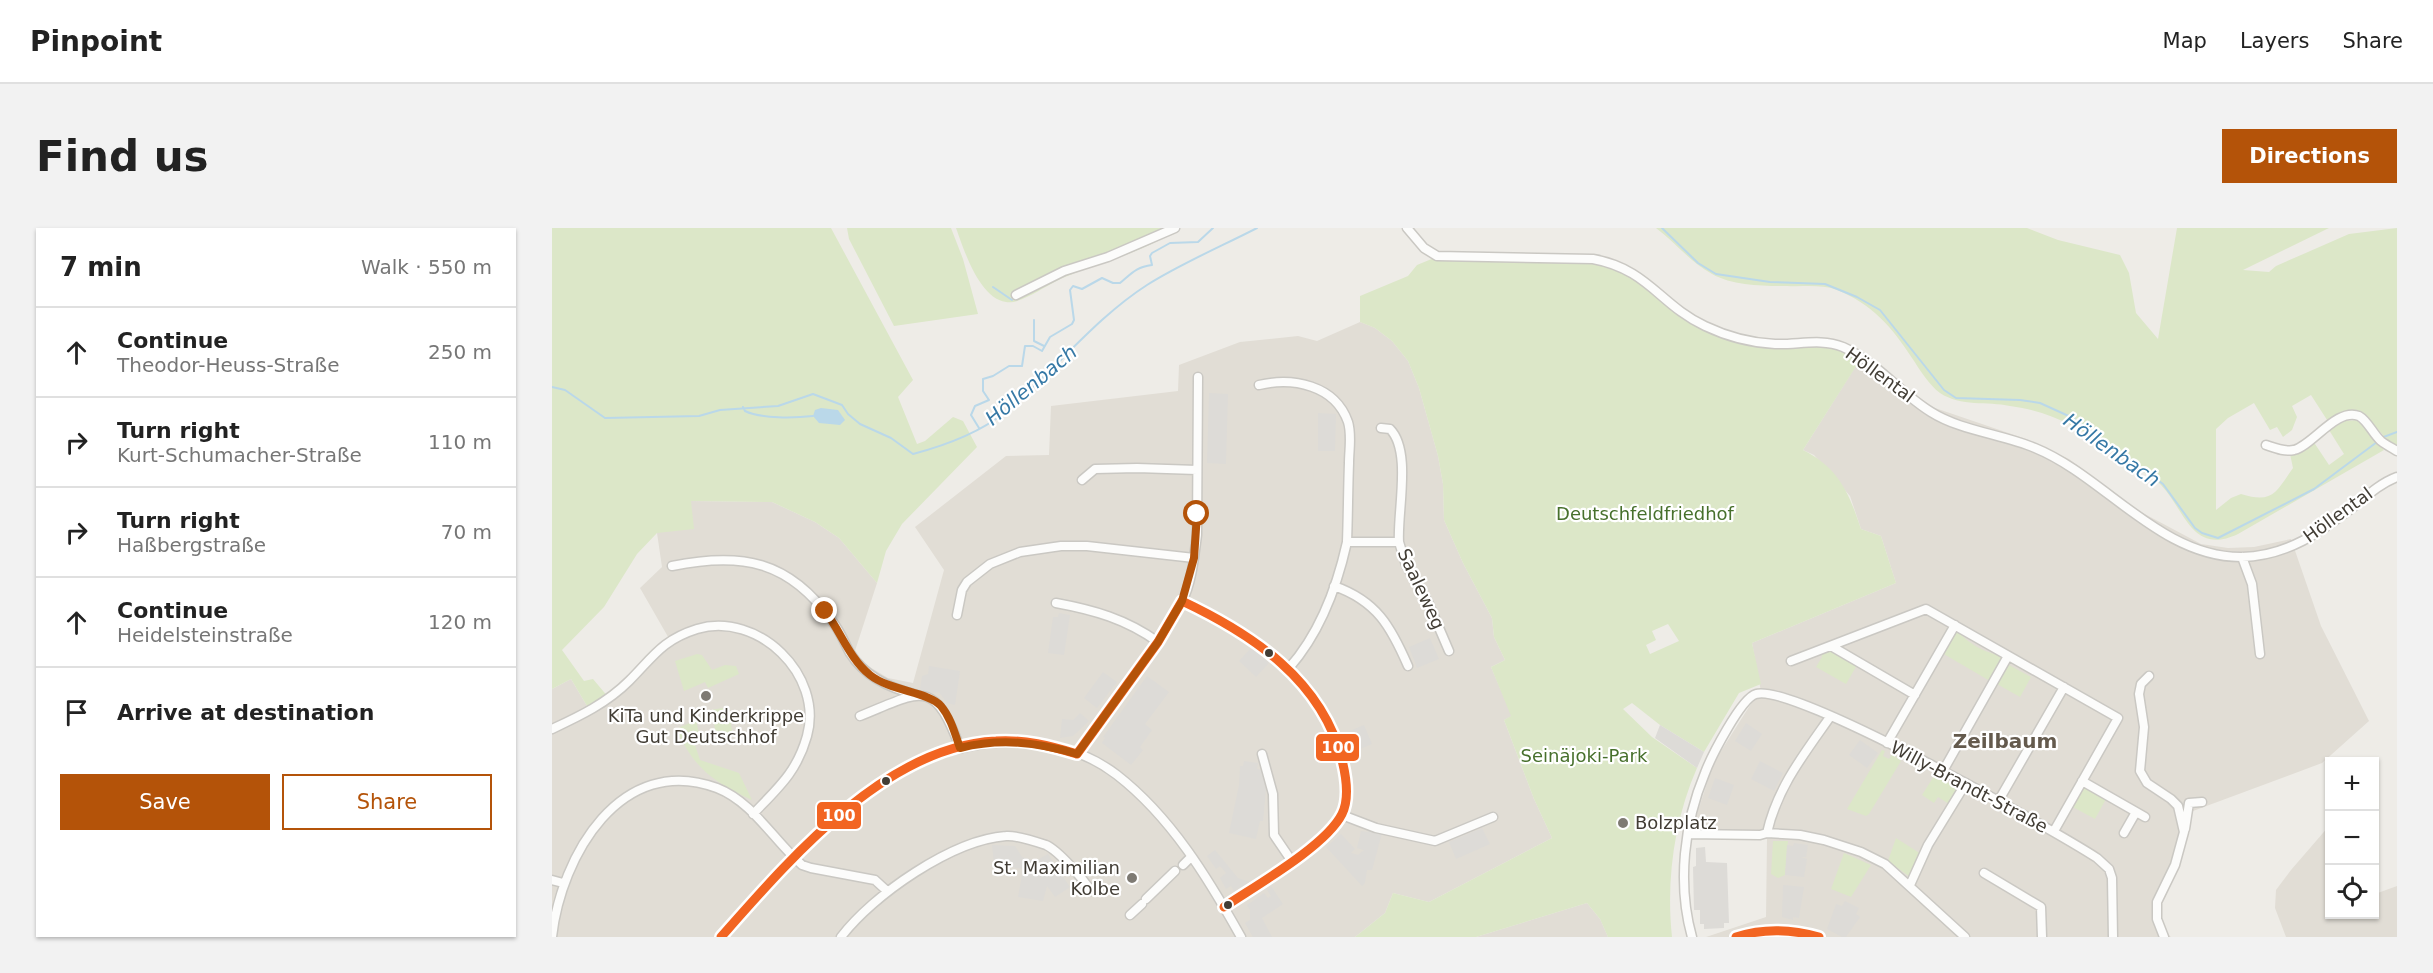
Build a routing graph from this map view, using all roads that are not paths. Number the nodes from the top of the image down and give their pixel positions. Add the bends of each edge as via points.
1 (1407, 228) edge
2 (1174, 229) edge
3 (1016, 295) dead end
4 (1198, 377) dead end
5 (1259, 385) dead end
6 (1381, 428) dead end
7 (2266, 445) dead end
8 (2397, 451) edge
9 (1197, 470) junction
10 (2397, 477) edge
11 (1082, 480) dead end
12 (1347, 542) junction
13 (1400, 542) junction
14 (2242, 557) junction
15 (1194, 558) junction
16 (672, 566) dead end
17 (1334, 586) junction
18 (1182, 601) junction
19 (1056, 603) dead end
20 (957, 615) dead end
21 (1955, 625) junction
22 (1158, 642) junction
23 (1832, 646) junction
24 (1449, 651) dead end
25 (2260, 654) dead end
26 (2008, 656) junction
27 (1791, 661) dead end
28 (1408, 666) dead end
29 (1289, 668) junction
30 (2149, 676) dead end
31 (2064, 687) junction
32 (918, 694) junction
33 (1915, 694) junction
34 (860, 717) dead end
35 (1830, 717) junction
36 (552, 729) edge
37 (1887, 744) junction
38 (960, 748) junction
39 (1077, 754) junction
40 (1262, 754) dead end
41 (1943, 771) junction
42 (2082, 781) junction
43 (1965, 783) junction
44 (1999, 800) junction
45 (2202, 802) dead end
46 (2136, 812) junction
47 (753, 814) junction
48 (1342, 815) junction
49 (1492, 817) dead end
50 (2145, 817) dead end
51 (2054, 831) junction
52 (2184, 832) junction
53 (1767, 833) junction
54 (2124, 833) dead end
55 (1689, 834) junction
56 (793, 857) junction
57 (1191, 857) junction
58 (1291, 860) junction
59 (1183, 865) dead end
60 (1175, 871) dead end
61 (1984, 873) dead end
62 (552, 880) edge
63 (563, 883) junction
64 (1910, 885) junction
65 (887, 891) junction
66 (1091, 891) dead end
67 (1224, 907) junction
68 (1130, 915) dead end
69 (1772, 932) junction
70 (552, 937) edge
71 (721, 937) edge
72 (841, 937) edge
73 (1241, 937) edge
74 (1692, 937) edge
75 (1736, 937) edge
76 (1763, 937) edge
77 (1818, 937) edge
78 (1965, 937) edge
79 (2043, 937) edge
80 (2113, 937) edge
81 (2164, 937) edge

1 - 14 street, Höllental via 1424,248 1437,256 1593,259 1614,263 1630,270 1691,318 1720,332 1775,344 1821,342 1841,346 1863,358 1933,413 2063,462 2170,536 2213,553
2 - 3 street
4 - 9 street
5 - 12 street via 1284,380 1309,385 1330,397 1344,414 1350,439
6 - 13 street via 1393,432 1401,455
7 - 8 street via 2286,451 2299,448 2331,424 2354,415
9 - 11 street via 1095,469
9 - 15 street
10 - 14 street, Höllental via 2301,543 2273,553
12 - 13 street, Saaleweg
12 - 17 street
13 - 24 street, Saaleweg via 1406,565 1428,602
14 - 25 street via 2252,584
15 - 18 street
15 - 20 street via 1087,546 1020,552 990,564 967,582
16 - 32 street via 730,559 779,571 817,602 853,657 871,675 893,688
17 - 28 street via 1355,595 1383,618
17 - 29 street via 1318,625
18 - 22 street
18 - 29 street via 1233,626
19 - 22 street via 1111,615
21 - 23 street via 1926,609
21 - 26 street
21 - 33 street
22 - 39 street
23 - 27 street
23 - 33 street
26 - 31 street
26 - 41 street
29 - 48 street via 1319,705 1339,748 1346,779
30 - 52 street via 2141,684 2139,694 2144,727 2140,771 2147,783 2178,806
31 - 42 street via 2118,718
31 - 44 street
32 - 34 street
32 - 38 street via 942,707
33 - 37 street
35 - 37 street, Willy-Brandt-Straße
35 - 53 street via 1784,785
35 - 55 street, Willy-Brandt-Straße via 1796,702 1759,693 1749,697 1709,762 1693,806
36 - 47 street via 594,709 629,681 649,657 678,637 717,626 755,634 771,643 794,667 807,696 809,713 807,735 791,773
37 - 41 street, Willy-Brandt-Straße
38 - 39 street via 1007,741
38 - 56 street via 921,761 885,780
39 - 57 street via 1129,785
40 - 58 street via 1273,794 1274,835
41 - 43 street, Willy-Brandt-Straße
42 - 46 street
42 - 51 street
43 - 44 street, Willy-Brandt-Straße
43 - 64 street via 1928,845
44 - 51 street, Willy-Brandt-Straße
45 - 52 street via 2190,803
46 - 50 street
46 - 54 street
47 - 56 street
47 - 63 street via 719,789 690,781 648,786 617,805 588,834
48 - 49 street via 1376,828 1435,841
48 - 58 street via 1317,842
51 - 80 street, Willy-Brandt-Straße via 2109,869
52 - 81 street via 2175,865 2157,902 2157,920
53 - 55 street
53 - 64 street via 1800,835 1847,847 1885,864
55 - 74 street via 1684,898
56 - 65 street via 811,868 875,880
56 - 71 street
57 - 59 street
57 - 67 street
58 - 67 street
60 - 68 street
61 - 79 street via 2041,907
62 - 63 street
63 - 70 street
64 - 78 street
65 - 66 street via 981,840 1008,836 1047,846
65 - 72 street via 856,917
67 - 73 street
69 - 75 street via 1749,932
69 - 76 street
69 - 77 street via 1792,931

